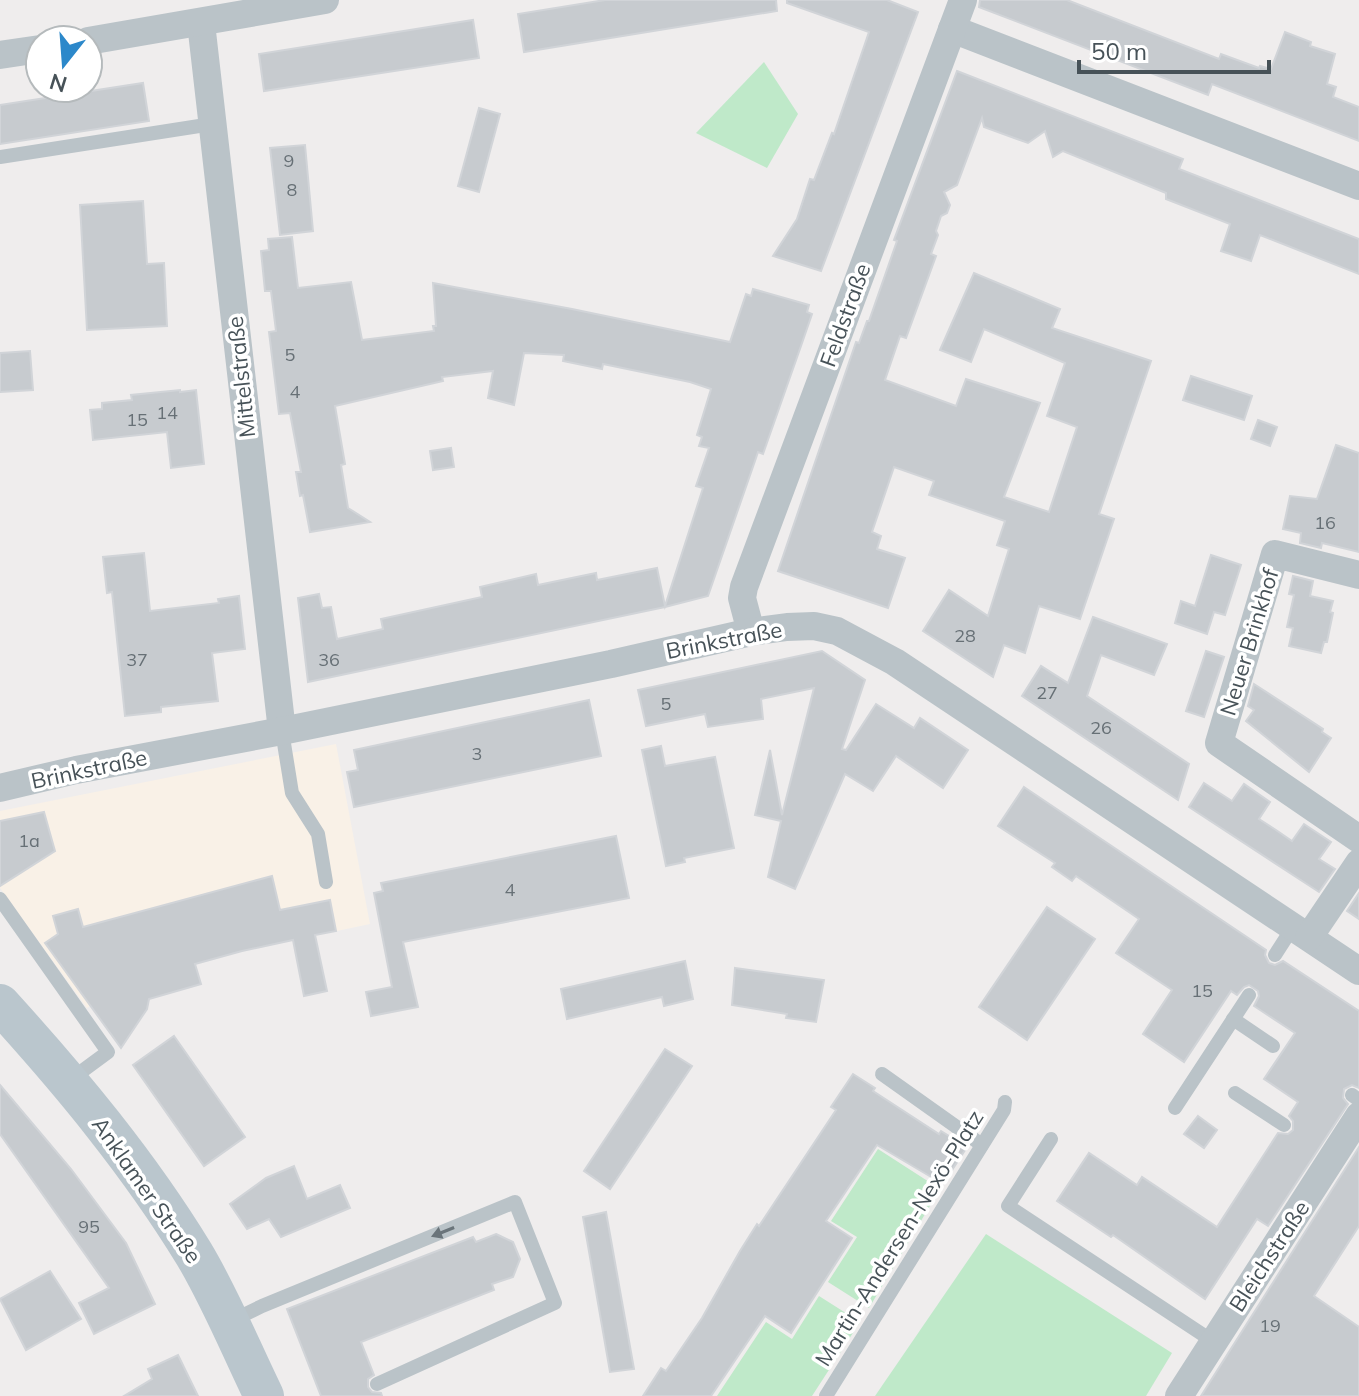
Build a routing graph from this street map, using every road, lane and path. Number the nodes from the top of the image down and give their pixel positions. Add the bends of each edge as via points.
1 (325, 0) edge
2 (963, 0) edge
3 (215, 14) edge
4 (952, 29) junction
5 (104, 38) edge
6 (24, 51) edge
7 (0, 55) edge
8 (212, 124) junction
9 (0, 157) edge
10 (1359, 186) edge
11 (1359, 575) edge
12 (751, 632) junction
13 (282, 731) junction
14 (0, 788) edge
15 (1359, 839) edge
16 (1359, 863) edge
17 (326, 882) dead end
18 (0, 899) edge
19 (1301, 932) junction
20 (1275, 955) dead end
21 (1359, 971) edge
22 (1249, 995) dead end
23 (0, 1004) edge
24 (1233, 1019) junction
25 (1273, 1046) dead end
26 (882, 1074) dead end
27 (69, 1080) junction
28 (1235, 1093) dead end
29 (1005, 1102) dead end
30 (1357, 1104) edge
31 (1175, 1108) dead end
32 (1284, 1125) dead end
33 (1051, 1139) dead end
34 (982, 1145) junction
35 (229, 1323) junction
36 (1214, 1342) junction
37 (377, 1384) dead end
38 (264, 1396) edge
39 (826, 1396) edge
40 (1179, 1396) edge

1 - 3 street
2 - 4 street, Feldstraße
3 - 5 street
3 - 8 street, Mittelstraße
4 - 10 street
4 - 12 street, Feldstraße via 744,587
6 - 7 street
8 - 9 lane
8 - 13 street, Mittelstraße
11 - 15 street, Neuer Brinkhof via 1275,554 1219,743
12 - 13 street, Brinkstraße
12 - 19 street, Brinkstraße via 814,626 866,645
13 - 14 street, Brinkstraße
13 - 17 lane via 292,793 318,834
16 - 19 street
18 - 27 lane via 108,1052
19 - 20 lane
19 - 21 street, Brinkstraße
22 - 24 lane
23 - 27 main road, Anklamer Straße
24 - 25 lane
24 - 31 lane
26 - 34 lane
27 - 35 main road, Anklamer Straße via 194,1255
28 - 32 lane
29 - 34 lane, Martin-Andersen-Nexö-Platz
30 - 36 street, Bleichstraße
33 - 36 lane via 1008,1206
34 - 39 lane, Martin-Andersen-Nexö-Platz
37 -> 35 lane via 555,1303 515,1202
35 - 38 main road, Anklamer Straße
36 - 40 street, Bleichstraße

